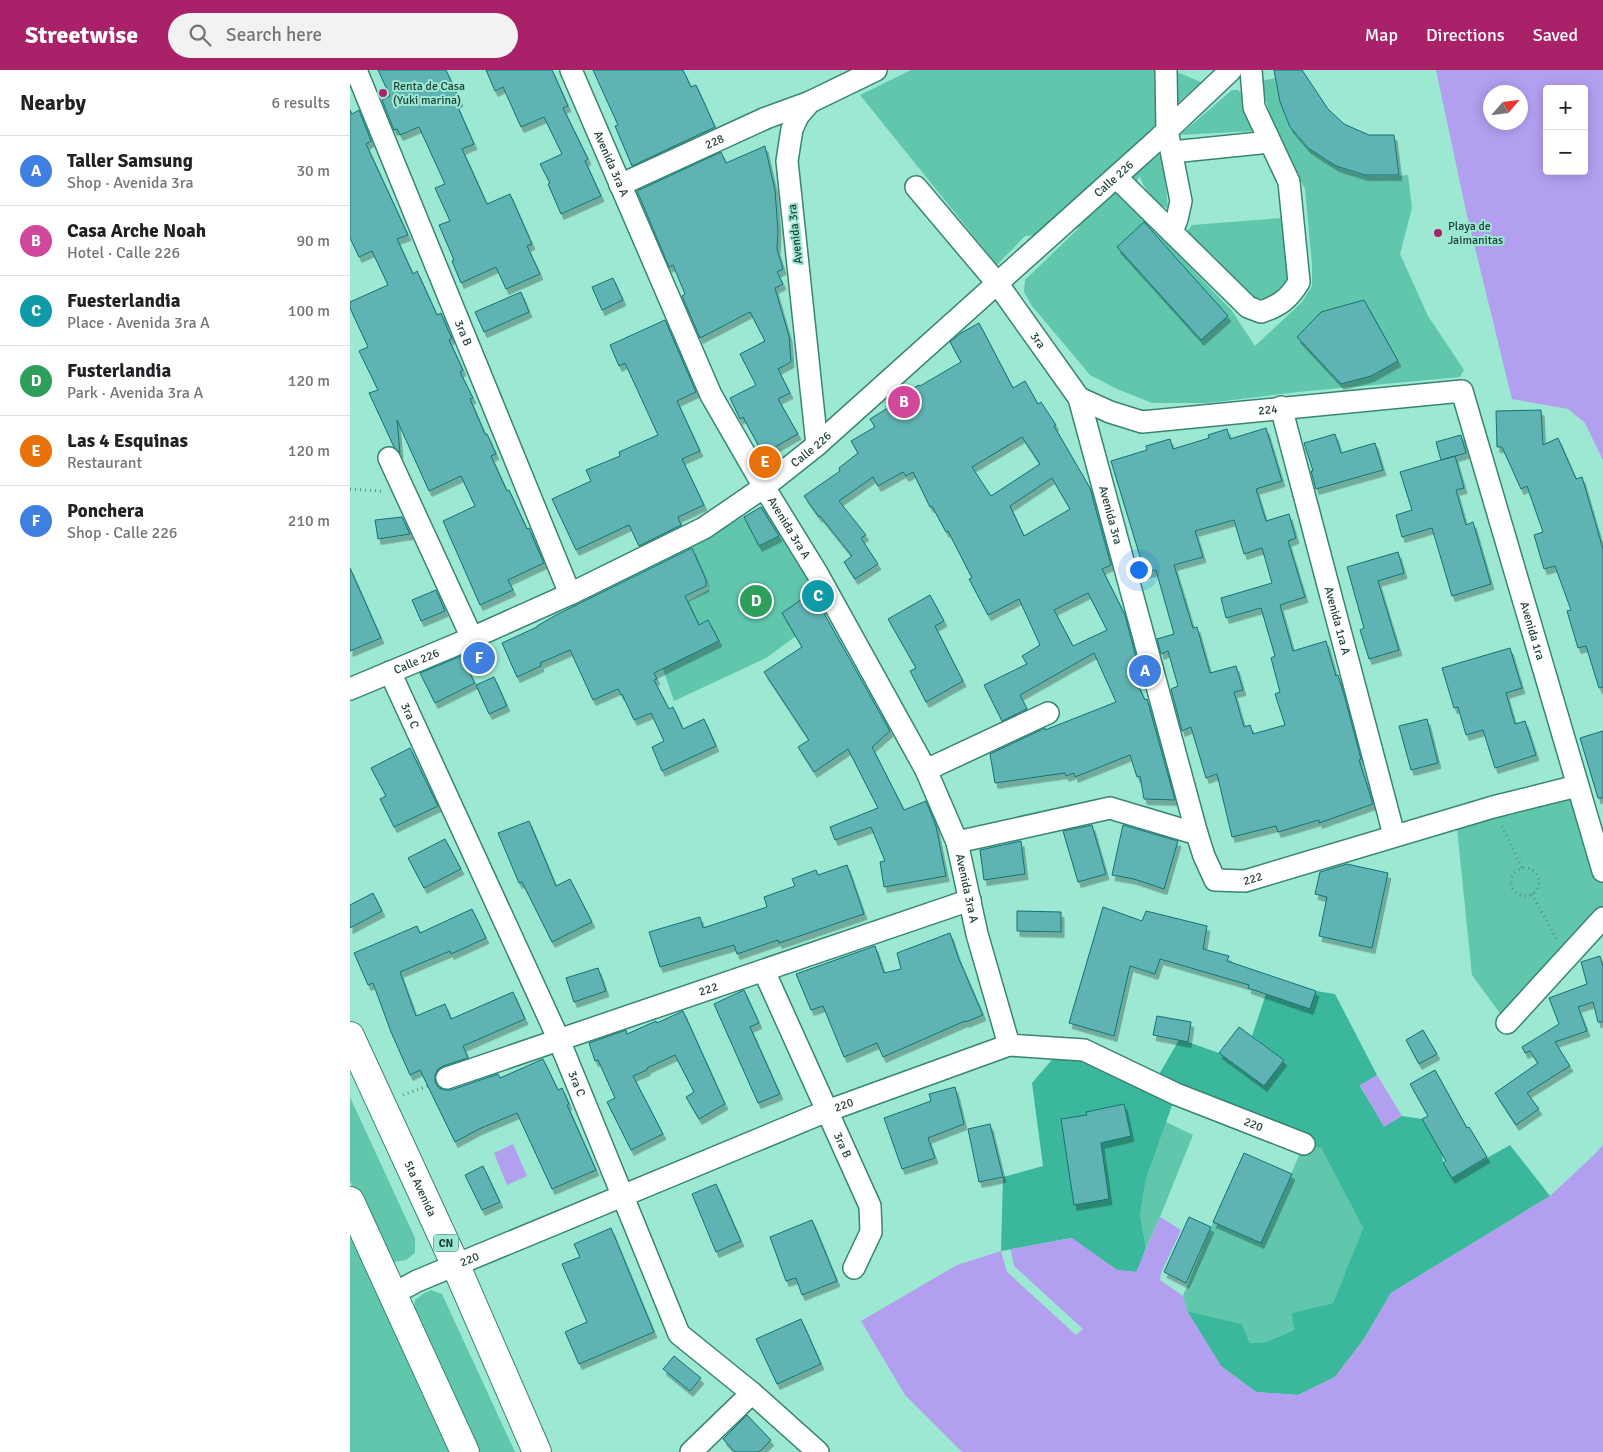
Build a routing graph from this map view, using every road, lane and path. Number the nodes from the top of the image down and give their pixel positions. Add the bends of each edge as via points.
1 (356, 70) edge
2 (572, 70) edge
3 (876, 70) edge
4 (1166, 70) edge
5 (1227, 70) edge
6 (1251, 70) edge
7 (810, 102) junction
8 (1165, 141) junction
9 (1270, 142) junction
10 (1116, 176) junction
11 (620, 184) junction
12 (916, 188) dead end
13 (1172, 232) junction
14 (997, 284) junction
15 (1462, 391) joint
16 (1079, 398) junction
17 (1281, 407) junction
18 (817, 445) junction
19 (389, 458) dead end
20 (764, 487) junction
21 (350, 489) edge
22 (404, 493) junction
23 (570, 594) junction
24 (472, 638) junction
25 (390, 672) junction
26 (350, 689) edge
27 (1048, 714) dead end
28 (926, 770) junction
29 (1577, 786) junction
30 (1493, 807) junction
31 (1197, 834) junction
32 (1394, 835) junction
33 (957, 842) junction
34 (1522, 868) junction
35 (1603, 871) edge
36 (1532, 894) junction
37 (970, 900) junction
38 (1603, 918) edge
39 (1566, 958) junction
40 (764, 971) junction
41 (1507, 1023) dead end
42 (350, 1036) edge
43 (559, 1040) junction
44 (1009, 1046) junction
45 (447, 1078) joint
46 (381, 1103) junction
47 (827, 1111) junction
48 (1304, 1144) dead end
49 (622, 1195) junction
50 (350, 1201) edge
51 (456, 1266) junction
52 (854, 1268) dead end
53 (393, 1294) junction
54 (752, 1393) junction
55 (466, 1452) edge
56 (536, 1452) edge
57 (691, 1452) edge
58 (818, 1452) edge

1 - 23 street, 3ra B
2 - 11 street, Avenida 3ra A
3 - 7 street, Avenida 3ra
4 - 8 street
5 - 8 street, Calle 226
6 - 9 street via 1254,107
7 - 11 street, 228 via 766,118
7 - 18 street, Avenida 3ra via 792,129 787,161
8 - 9 street
8 - 10 street, Calle 226
8 - 13 street via 1181,201
9 - 13 street via 1289,182 1299,282 1292,294 1276,307 1261,312 1248,307
10 - 13 street
10 - 14 street, Calle 226
11 - 20 street, Avenida 3ra A via 712,396
12 - 14 street, 3ra
14 - 16 street, 3ra
14 - 18 street, Calle 226
15 - 17 street, 224
15 - 29 street, Avenida 1ra
16 - 17 street, 224 via 1142,422
16 - 31 street, Avenida 3ra
17 - 32 street, Avenida 1ra A
18 - 20 street, Calle 226
19 - 22 street
20 - 23 street, Calle 226 via 704,528
20 - 28 street, Avenida 3ra A via 817,573
21 - 22 path
22 - 24 street
23 - 24 street, Calle 226
24 - 25 street, Calle 226
25 - 26 street, Calle 226
25 - 43 street, 3ra C
27 - 28 street
28 - 33 street, Avenida 3ra A
29 - 30 street, 222
29 - 35 street, Avenida 1ra
30 - 32 street, 222
30 - 34 path
31 - 32 street, 222 via 1215,880 1245,881
31 - 33 street via 1110,808
33 - 37 street, Avenida 3ra A
34 - 36 path via 1531,869 1539,879 1538,888
34 - 36 path via 1514,873 1512,887 1523,896
36 - 39 path
37 - 40 street, 222
37 - 44 street, Avenida 3ra A
38 - 39 street
39 - 41 street
40 - 43 street, 222
40 - 47 street, 3ra B
42 - 46 highway, 5ta Avenida / CN
43 - 45 street, 222
43 - 49 street, 3ra C
44 - 47 street, 220
44 - 48 street, 220 via 1084,1050 1176,1094
45 - 46 path
46 - 51 highway, 5ta Avenida / CN
47 - 49 street, 220
47 - 52 street, 3ra B via 870,1206 871,1232
49 - 51 street, 220
49 - 54 street, 3ra C via 678,1334
50 - 53 highway
51 - 53 street, 220
51 - 56 highway, 5ta Avenida / CN
53 - 55 highway
54 - 57 street
54 - 58 street, 3ra C

